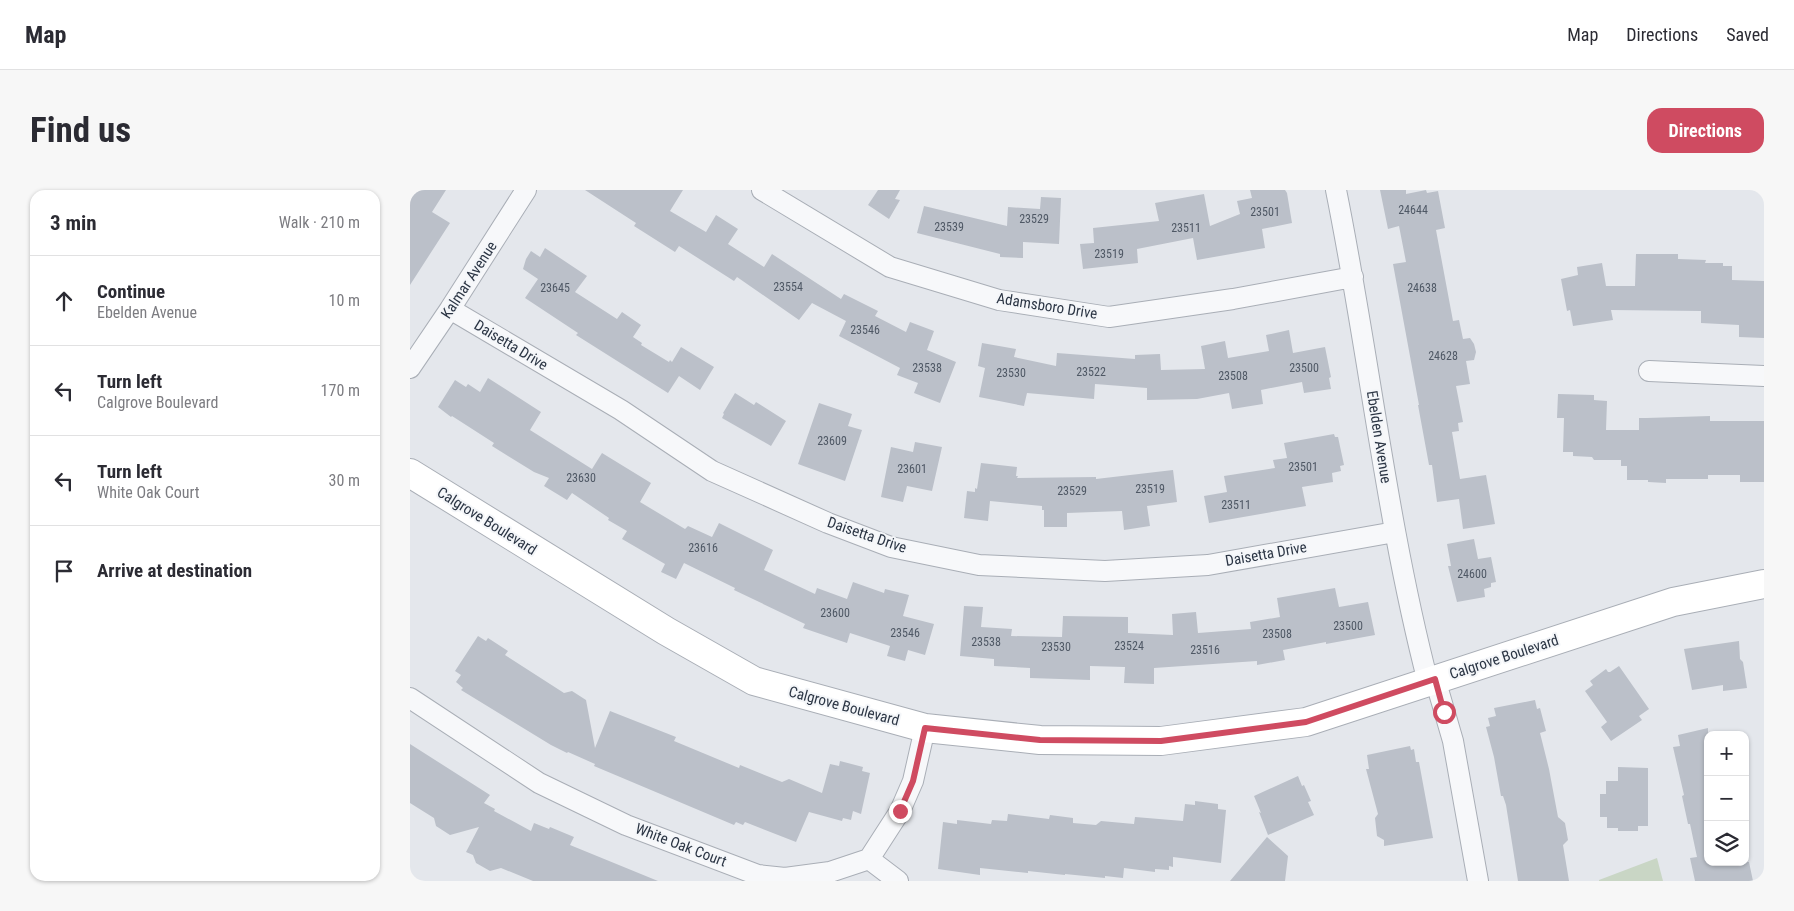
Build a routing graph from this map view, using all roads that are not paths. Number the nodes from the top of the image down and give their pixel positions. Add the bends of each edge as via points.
1 (526, 190) edge
2 (762, 190) edge
3 (1336, 190) edge
4 (1354, 277) junction
5 (450, 309) junction
6 (410, 368) edge
7 (1649, 371) dead end
8 (1764, 376) edge
9 (410, 473) edge
10 (1395, 532) junction
11 (1764, 584) edge
12 (1432, 681) junction
13 (410, 698) edge
14 (925, 728) junction
15 (869, 859) junction
16 (898, 881) edge
17 (1478, 881) edge

1 - 5 street, Kalmar Avenue
2 - 4 street, Adamsboro Drive via 890,267 999,300 1109,316 1233,299
3 - 4 street, Ebelden Avenue
4 - 10 street, Ebelden Avenue
5 - 6 street, Kalmar Avenue
5 - 10 street, Daisetta Drive via 621,410 712,471 828,523 891,547 979,564 1105,571 1208,564
7 - 8 street
9 - 14 street, Calgrove Boulevard via 657,626 754,681
10 - 12 street, Ebelden Avenue
11 - 12 street, Calgrove Boulevard via 1673,602
12 - 14 street, Calgrove Boulevard via 1306,722 1161,741 1040,740
12 - 17 street, Ebelden Avenue via 1453,741
13 - 15 street, White Oak Court via 539,783 626,825 758,874 784,878 830,872
14 - 15 street via 913,781 900,811
15 - 16 street

